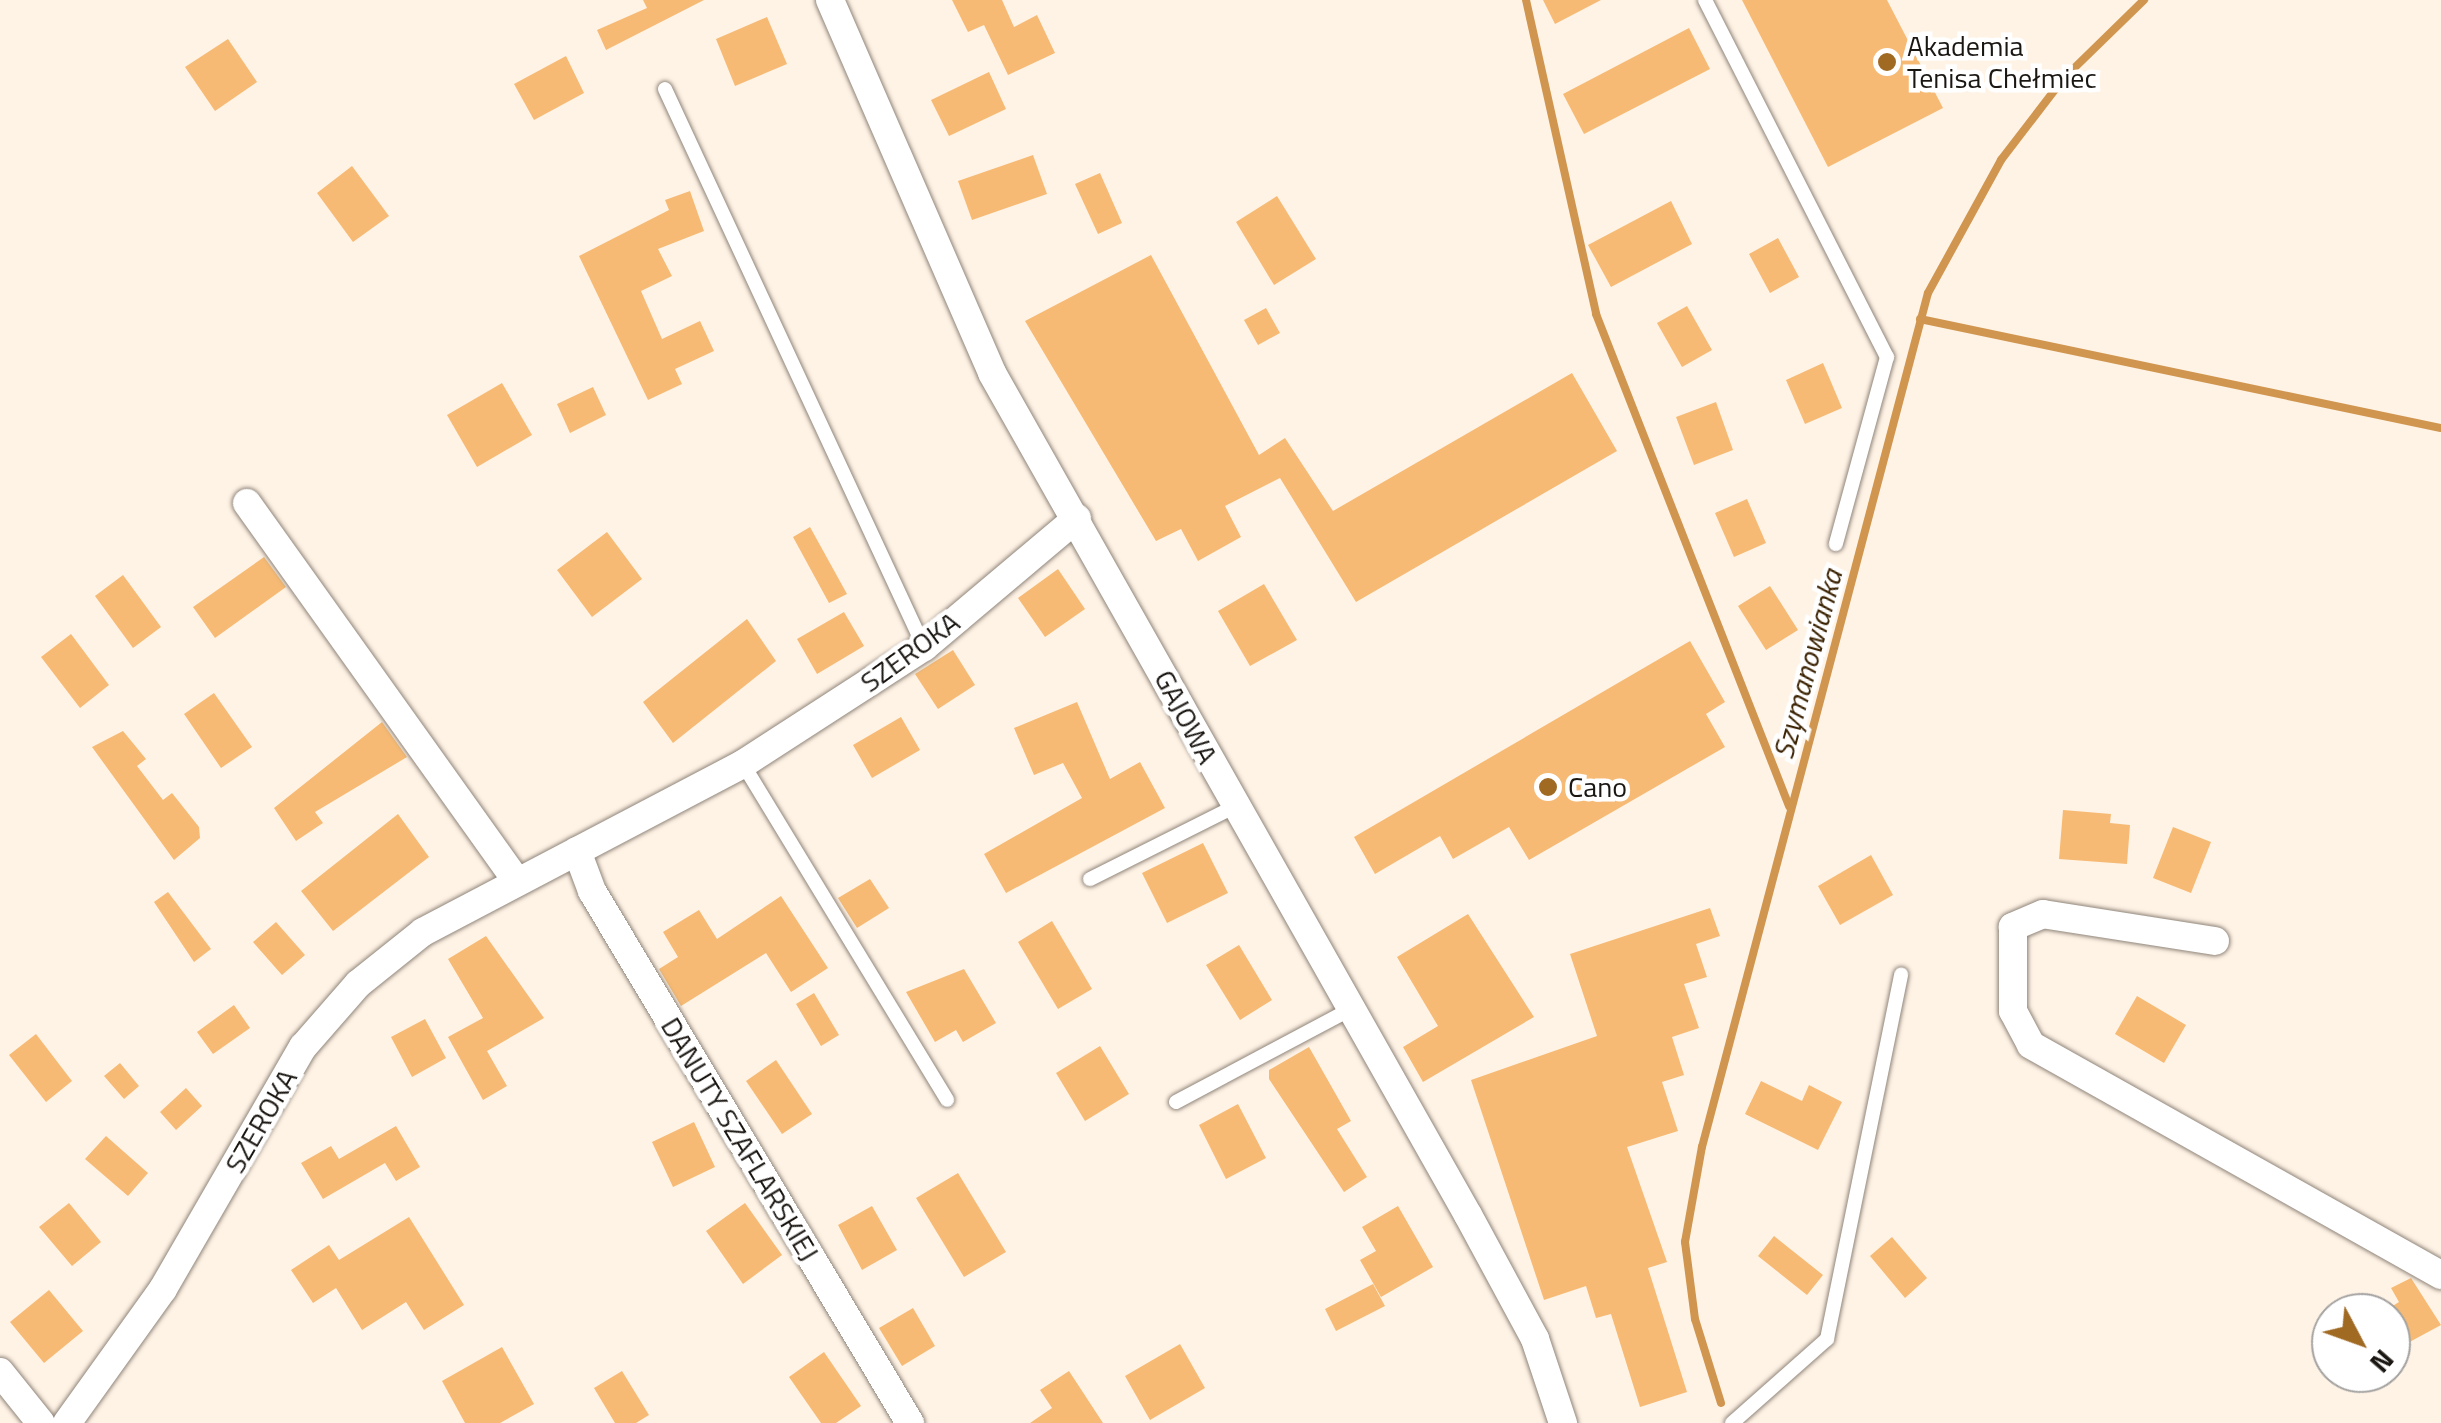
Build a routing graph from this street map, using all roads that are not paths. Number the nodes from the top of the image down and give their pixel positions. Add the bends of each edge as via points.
1 (830, 0) edge
2 (1704, 0) edge
3 (665, 89) dead end
4 (247, 502) dead end
5 (1078, 518) junction
6 (1836, 544) dead end
7 (924, 647) junction
8 (743, 764) junction
9 (1234, 807) junction
10 (577, 851) junction
11 (1090, 878) dead end
12 (517, 881) junction
13 (2215, 941) dead end
14 (1901, 974) dead end
15 (1349, 1010) junction
16 (948, 1100) dead end
17 (1176, 1102) dead end
18 (2441, 1276) edge
19 (0, 1372) edge
20 (40, 1423) edge
21 (67, 1423) edge
22 (910, 1423) edge
23 (1563, 1423) edge
24 (1732, 1423) edge

1 - 5 street, GAJOWA via 992,373
2 - 6 lane via 1887,357
3 - 7 lane
4 - 12 street
5 - 7 street, SZEROKA
5 - 9 street, GAJOWA
7 - 8 street, SZEROKA
8 - 10 street, SZEROKA
8 - 16 lane
9 - 11 lane
9 - 15 street, GAJOWA
10 - 12 street, SZEROKA
10 - 22 street, DANUTY SZAFLARSKIEJ via 592,891
12 - 21 street, SZEROKA via 423,932 358,984 304,1047 164,1289
13 - 18 street via 2043,914 2013,927 2012,1011 2030,1044
14 - 24 lane via 1827,1339
15 - 17 lane
15 - 23 street, GAJOWA via 1535,1339
19 - 20 street

